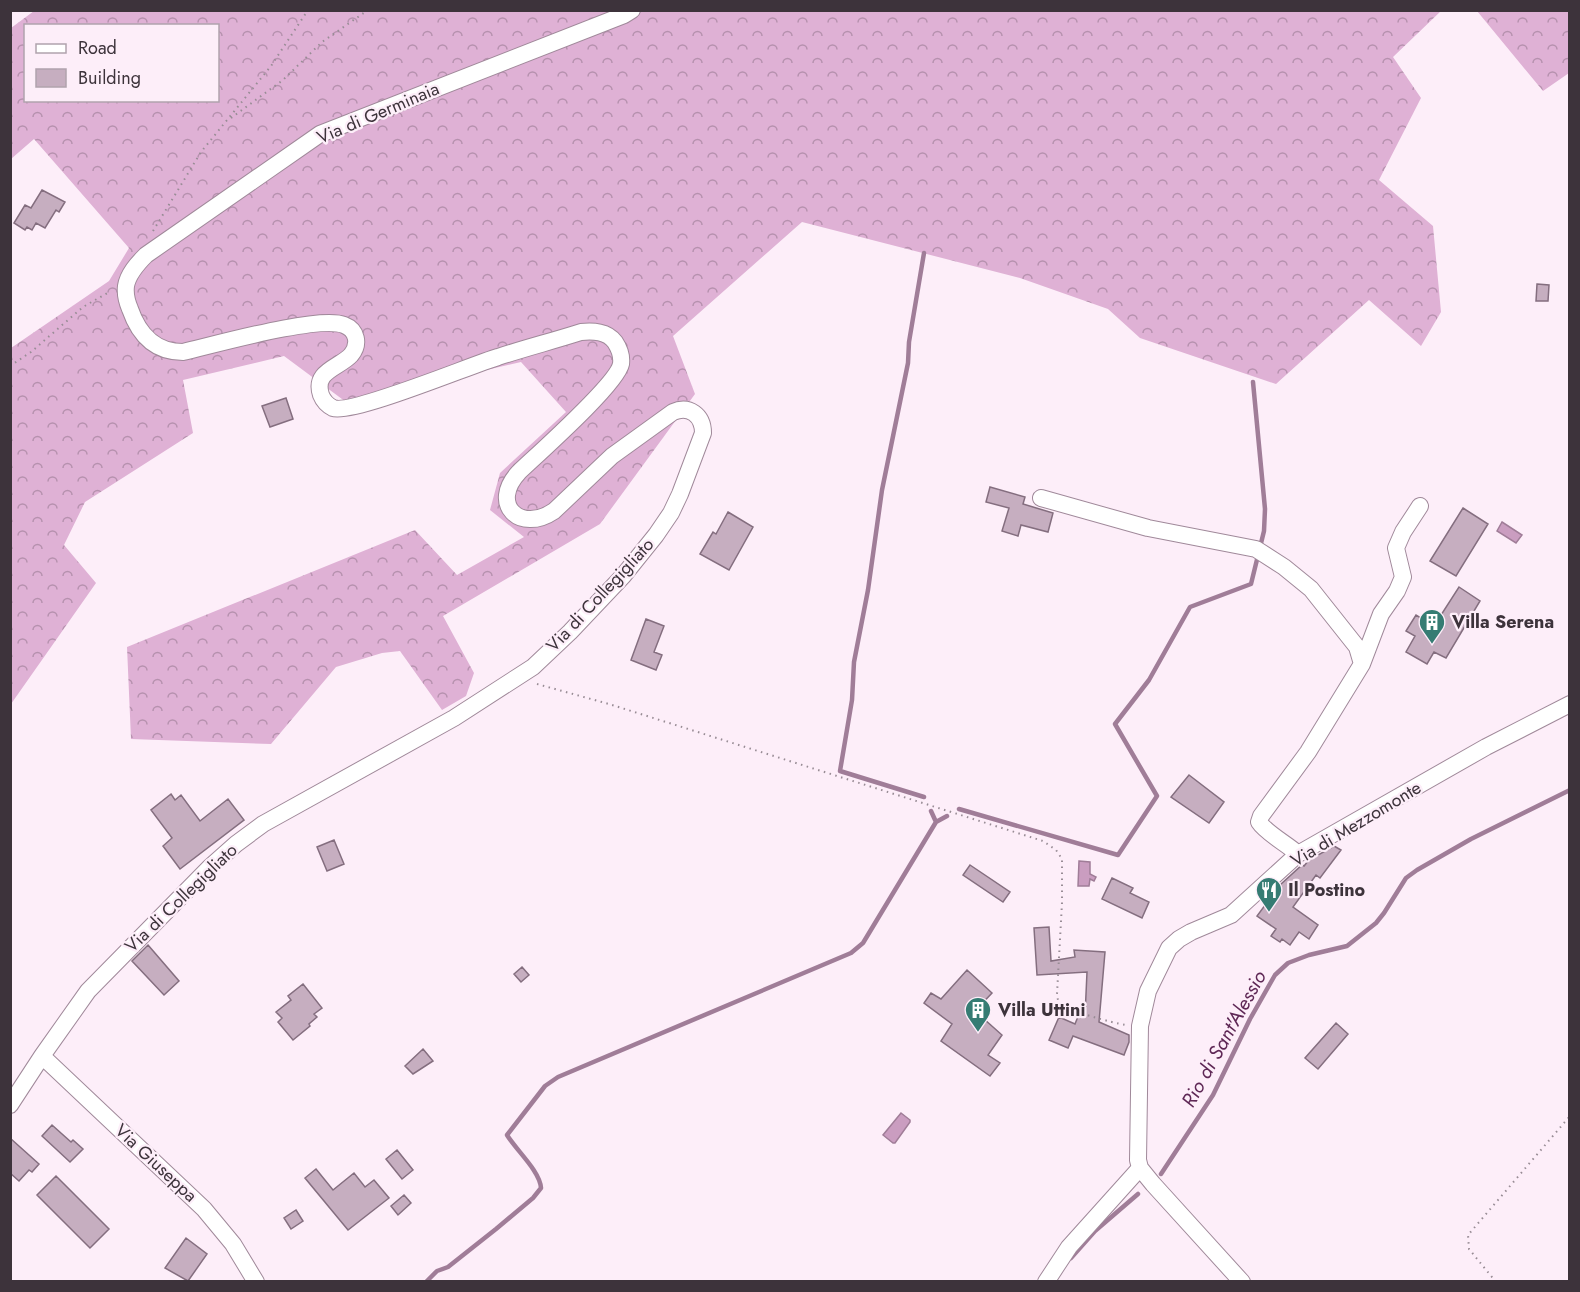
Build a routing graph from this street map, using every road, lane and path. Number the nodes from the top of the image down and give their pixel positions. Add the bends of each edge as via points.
1 (308, 10) edge
2 (368, 10) edge
3 (632, 10) edge
4 (228, 120) junction
5 (152, 232) dead end
6 (126, 286) junction
7 (10, 366) edge
8 (1041, 498) dead end
9 (1420, 506) dead end
10 (1362, 664) junction
11 (517, 678) junction
12 (1569, 704) edge
13 (1299, 854) junction
14 (1140, 1026) junction
15 (42, 1056) junction
16 (10, 1105) edge
17 (1569, 1116) edge
18 (1140, 1168) junction
19 (256, 1281) edge
20 (1046, 1281) edge
21 (1242, 1281) edge
22 (1496, 1281) edge

1 - 4 path via 271,66
2 - 4 path via 322,42 283,80
3 - 6 street, Via di Germinaia via 320,134 146,255
4 - 5 path via 201,152
6 - 7 path via 83,307
6 - 11 street, Via di Collegigliato via 128,303 142,334 155,346 172,352 294,327 327,323 346,326 357,339 356,347 326,372 320,387 326,404 338,409 410,390 497,357 581,333 593,331 612,338 621,356 617,372 509,484 507,505 514,514 528,520 554,511 612,456 673,412 684,408 694,413 702,422 703,433 671,513 656,536 570,632
8 - 10 street via 1149,528 1256,549 1311,590 1357,648
9 - 10 street via 1396,548 1403,577 1381,614
10 - 13 street via 1259,822
11 - 14 path via 1043,840 1062,859 1058,1000 1083,1012
11 - 15 street, Via di Collegigliato via 454,718 263,824 236,844 88,991
12 - 13 street, Via di Mezzomonte
13 - 14 street, Via di Mezzomonte via 1230,915 1191,932 1170,948 1148,991
14 - 18 street, Via di Mezzomonte
15 - 16 street, Via di Collegigliato
15 - 19 street, Via Giuseppa via 204,1209 233,1244
17 - 22 path via 1468,1235 1469,1249
18 - 20 street via 1074,1240
18 - 21 street

